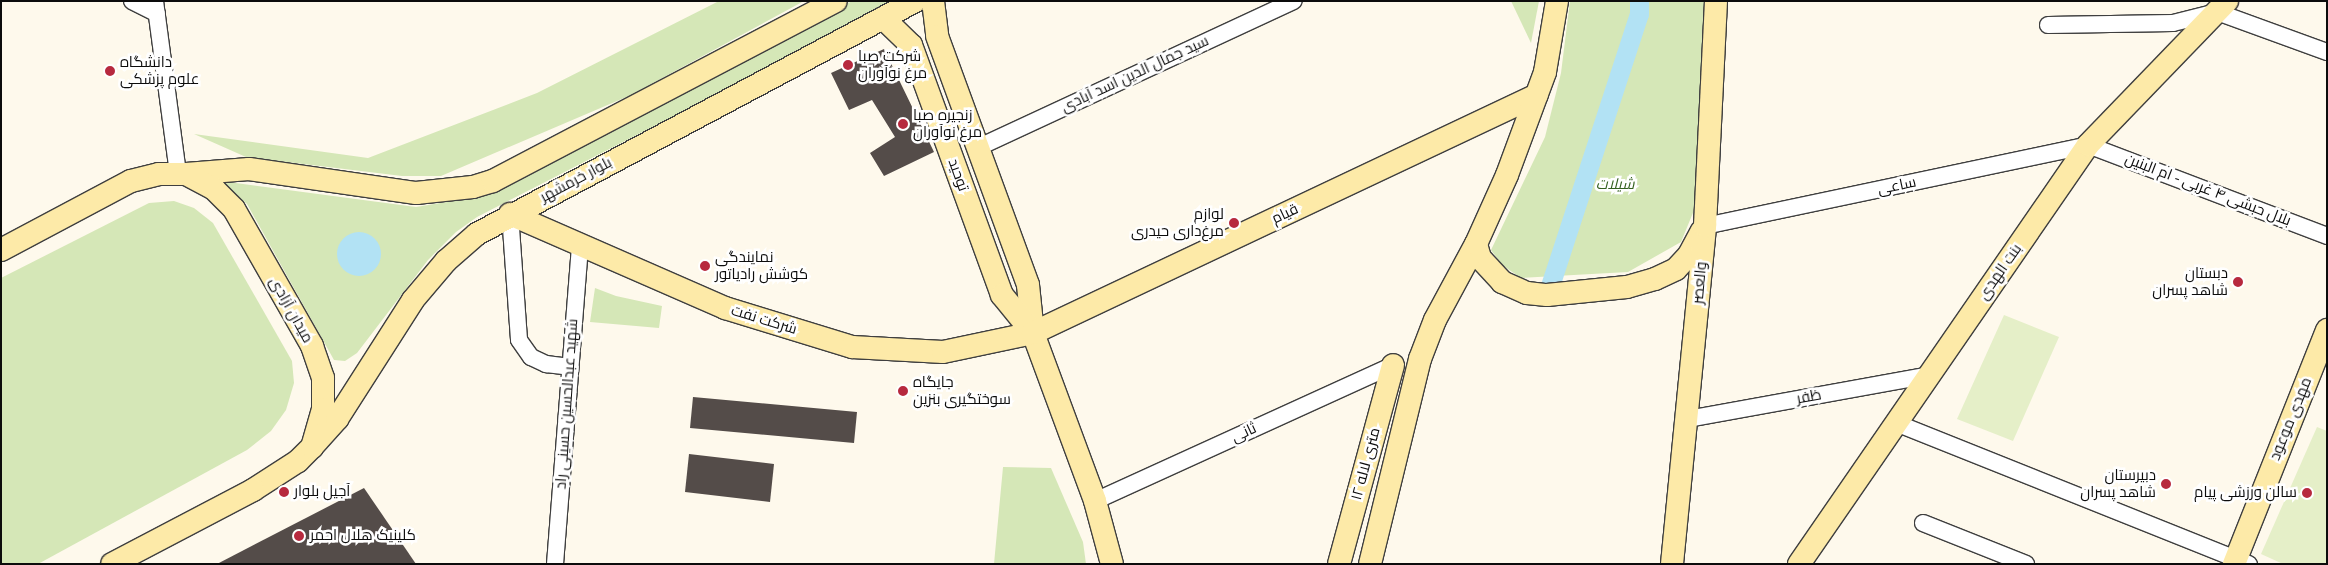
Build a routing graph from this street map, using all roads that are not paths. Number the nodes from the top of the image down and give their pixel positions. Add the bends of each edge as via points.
1 (132, 1) edge
2 (836, 1) edge
3 (915, 1) edge
4 (932, 1) edge
5 (1292, 1) edge
6 (1557, 1) edge
7 (1716, 1) edge
8 (2222, 6) edge
9 (156, 8) edge
10 (883, 18) junction
11 (2048, 25) dead end
12 (937, 36) junction
13 (911, 45) junction
14 (2327, 52) edge
15 (1537, 95) junction
16 (2088, 145) junction
17 (977, 148) junction
18 (182, 174) junction
19 (510, 214) junction
20 (1705, 226) junction
21 (2327, 236) edge
22 (5, 244) edge
23 (580, 244) junction
24 (1476, 244) junction
25 (2327, 330) edge
26 (1033, 332) junction
27 (1393, 365) joint
28 (570, 367) junction
29 (1930, 374) junction
30 (1688, 419) junction
31 (1896, 423) junction
32 (312, 447) junction
33 (1095, 501) junction
34 (1923, 523) dead end
35 (143, 556) edge
36 (2239, 562) edge
37 (112, 564) edge
38 (555, 564) edge
39 (1112, 564) edge
40 (1339, 564) edge
41 (1370, 564) edge
42 (1672, 564) edge
43 (1799, 564) edge
44 (2026, 564) edge

1 - 9 street
2 - 18 main road via 501,176 473,187 416,193 249,168
3 - 10 main road, بلوار خرمشهر
4 - 12 main road, توحید
5 - 17 street, سید جمال الدین اسد آبادی
6 - 15 main road via 1545,72
7 - 20 main road, والعصر
8 - 11 street via 2173,23
8 - 14 street
8 - 16 main road, بنت الهدی
9 - 18 street
10 - 13 main road, توحید
10 - 19 main road, بلوار خرمشهر
12 - 13 main road via 927,34
12 - 17 main road, توحید
13 - 26 main road, توحید via 1002,295
15 - 24 main road
15 - 26 main road, قیام
16 - 20 street, ساعی
16 - 21 street, بلال حبشی ۴ غربی - ام البنین
16 - 29 main road, بنت الهدی
17 - 26 main road, توحید via 1028,285
18 - 22 main road via 159,174 131,181
18 - 32 main road, میدان آزادی via 214,189 234,209 312,346 323,378 323,409
19 - 23 main road, شرکت نفت
19 - 28 street via 519,340 531,357 546,364
19 - 32 main road, بلوار خرمشهر via 477,234 424,287 337,418
20 - 24 main road via 1689,255 1676,269 1655,279 1627,287 1546,295 1527,293 1502,282 1480,258
20 - 30 main road, والعصر
23 - 26 main road, شرکت نفت via 725,308 852,348 943,352
23 - 28 street, شهید عبدالحسین حسینی راد
24 - 41 main road via 1435,320 1420,358
25 - 36 main road, مهدی موعود
26 - 33 main road, توحید
27 - 33 street, ثانی
27 - 40 main road, ۱۲ متری لاله
28 - 38 street, شهید عبدالحسین حسینی راد
29 - 30 street, ظفر
29 - 31 main road, بنت الهدی
30 - 42 main road, والعصر
31 - 36 street
31 - 43 main road, بنت الهدی
32 - 35 main road via 298,461
33 - 39 main road, توحید
34 - 44 street
35 - 37 main road

